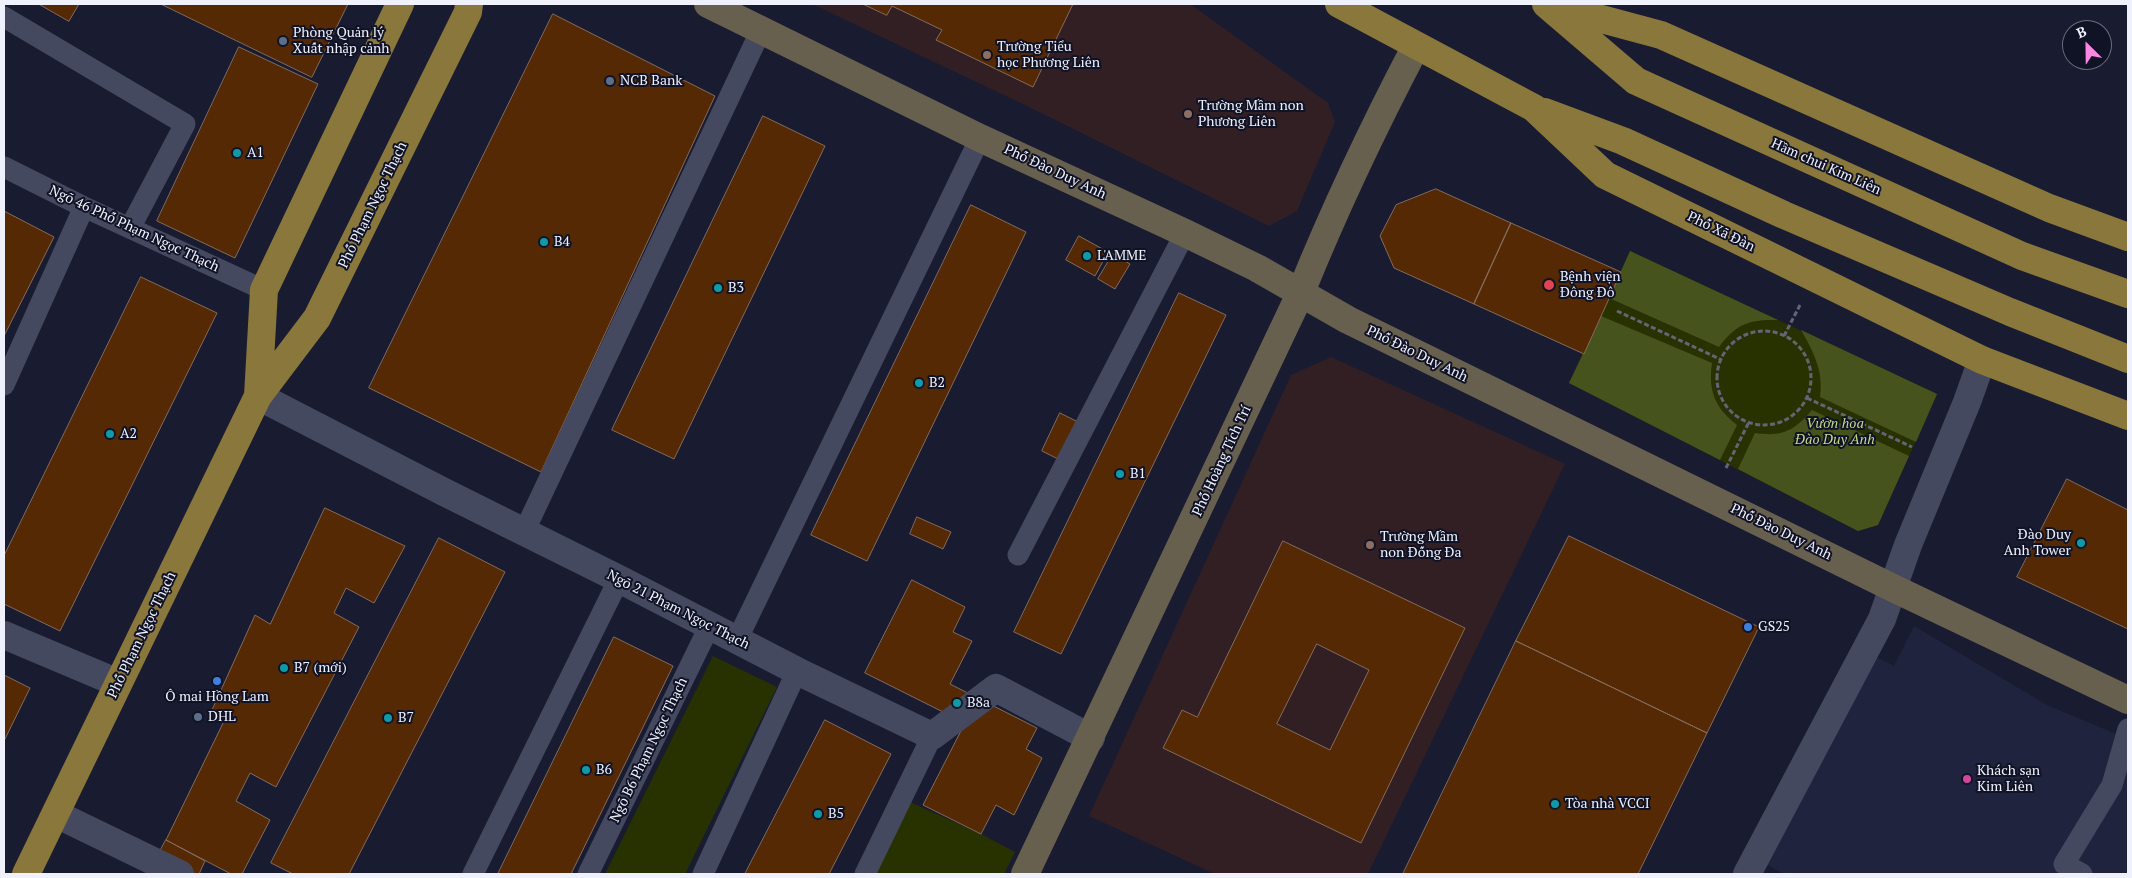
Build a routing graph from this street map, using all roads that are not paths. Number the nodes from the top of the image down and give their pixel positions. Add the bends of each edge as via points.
1 (9, 4) edge
2 (400, 4) edge
3 (469, 4) edge
4 (708, 4) edge
5 (1339, 4) edge
6 (1545, 4) edge
7 (4, 16) edge
8 (761, 30) junction
9 (1416, 46) junction
10 (1534, 108) junction
11 (980, 138) junction
12 (4, 167) edge
13 (84, 208) junction
14 (130, 228) junction
15 (1185, 233) junction
16 (2128, 237) edge
17 (264, 290) junction
18 (1302, 292) junction
19 (2128, 294) edge
20 (2128, 359) edge
21 (1982, 360) junction
22 (4, 385) edge
23 (258, 396) junction
24 (2128, 416) edge
25 (524, 532) junction
26 (1018, 555) dead end
27 (619, 579) junction
28 (1893, 588) junction
29 (710, 625) junction
30 (4, 635) edge
31 (737, 640) junction
32 (797, 671) junction
33 (118, 683) junction
34 (2128, 700) edge
35 (2128, 729) edge
36 (932, 736) junction
37 (1091, 738) junction
38 (2120, 788) edge
39 (56, 814) junction
40 (26, 874) edge
41 (180, 874) edge
42 (473, 874) edge
43 (588, 874) edge
44 (703, 874) edge
45 (865, 874) edge
46 (1025, 874) edge
47 (1748, 874) edge
48 (2082, 874) edge

1 - 7 lane
2 - 17 main road, Phố Phạm Ngọc Thạch
3 - 23 main road, Phố Phạm Ngọc Thạch via 468,12 317,318
4 - 8 street, Phố Đào Duy Anh
5 - 9 main road, Phố Xã Đàn
6 - 16 main road via 1662,36 2049,208
6 - 19 main road, Hầm chui Kim Liên via 1636,81 2022,256
7 - 14 lane via 185,124
8 - 11 street, Phố Đào Duy Anh
8 - 25 lane
9 - 10 main road, Phố Xã Đàn
9 - 18 street, Phố Hoàng Tích Trí via 1330,223
10 - 20 main road via 1623,141 1784,215
10 - 21 main road, Phố Xã Đàn via 1605,175
11 - 15 street, Phố Đào Duy Anh
11 - 31 lane
12 - 13 lane, Ngõ 46 Phố Phạm Ngọc Thạch
13 - 14 lane, Ngõ 46 Phố Phạm Ngọc Thạch
13 - 22 lane
14 - 17 lane, Ngõ 46 Phố Phạm Ngọc Thạch
15 - 18 street, Phố Đào Duy Anh
15 - 26 lane
17 - 23 main road, Phố Phạm Ngọc Thạch
18 - 28 street, Phố Đào Duy Anh via 1348,320
18 - 37 street, Phố Hoàng Tích Trí
21 - 24 main road, Phố Xã Đàn
21 - 28 street
23 - 25 street, Ngõ 21 Phạm Ngọc Thạch
23 - 33 main road, Phố Phạm Ngọc Thạch
25 - 27 street, Ngõ 21 Phạm Ngọc Thạch
27 - 29 street, Ngõ 21 Phạm Ngọc Thạch
27 - 42 lane
28 - 34 street, Phố Đào Duy Anh
28 - 47 street via 1882,618
29 - 31 street, Ngõ 21 Phạm Ngọc Thạch
29 - 43 lane, Ngõ B6 Phạm Ngọc Thạch
30 - 33 street
31 - 32 street, Ngõ 21 Phạm Ngọc Thạch
32 - 36 street, Ngõ 21 Phạm Ngọc Thạch
32 - 44 lane
33 - 39 main road, Phố Phạm Ngọc Thạch
35 - 38 lane
36 - 37 street via 996,688
36 - 45 lane
37 - 46 street, Phố Hoàng Tích Trí
38 - 48 lane via 2064,864
39 - 40 main road, Phố Phạm Ngọc Thạch
39 - 41 street

